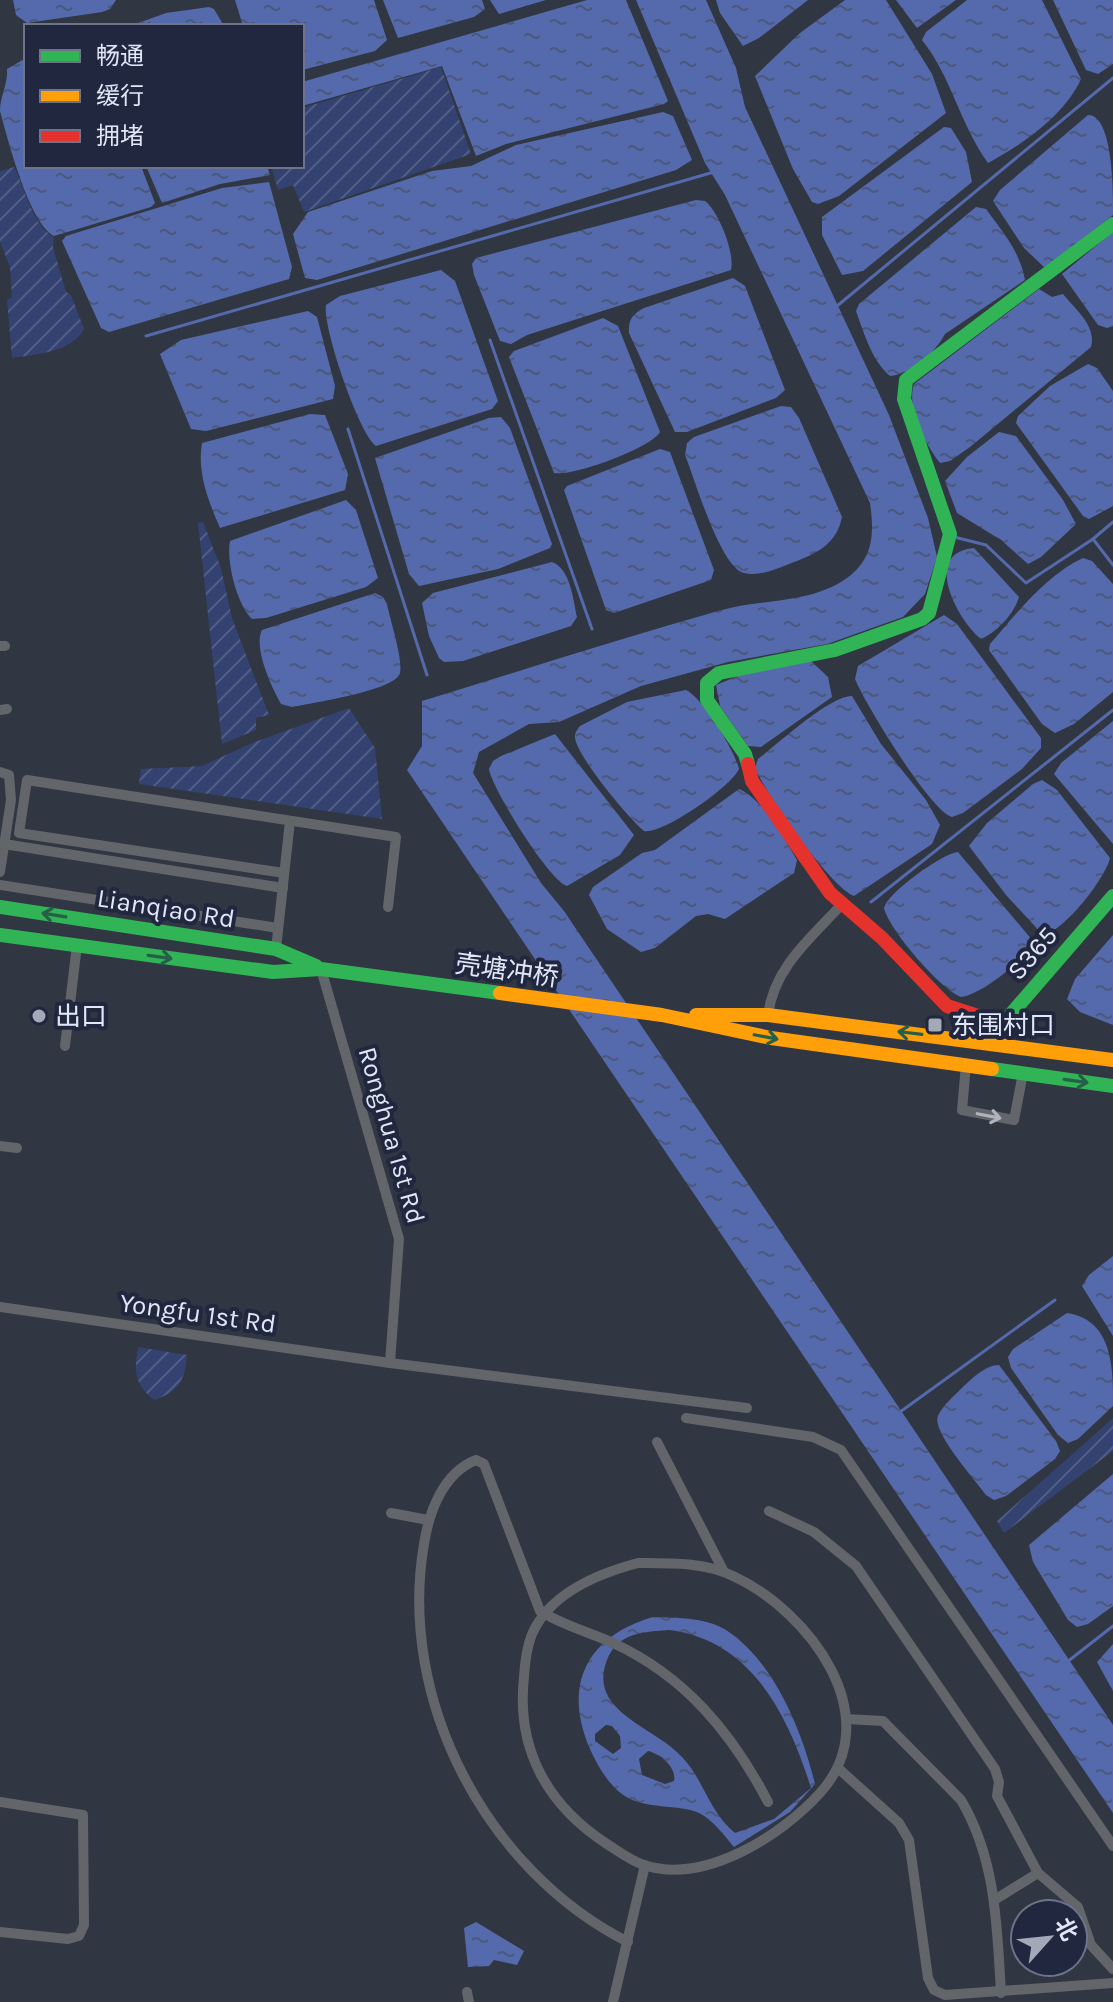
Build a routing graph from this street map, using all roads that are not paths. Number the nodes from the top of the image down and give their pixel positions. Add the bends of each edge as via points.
1 (1113, 224) edge
2 (0, 772) edge
3 (290, 821) junction
4 (4, 844) junction
5 (0, 872) edge
6 (284, 873) junction
7 (0, 885) edge
8 (283, 888) junction
9 (1113, 896) edge
10 (843, 903) junction
11 (0, 907) edge
12 (388, 907) dead end
13 (278, 928) junction
14 (0, 935) edge
15 (77, 945) junction
16 (276, 949) junction
17 (321, 969) junction
18 (345, 972) joint
19 (662, 1015) junction
20 (768, 1015) junction
21 (1003, 1024) junction
22 (987, 1042) junction
23 (65, 1046) dead end
24 (1113, 1060) edge
25 (966, 1065) junction
26 (984, 1068) junction
27 (1023, 1073) junction
28 (1113, 1086) edge
29 (0, 1146) edge
30 (17, 1148) dead end
31 (0, 1307) edge
32 (390, 1363) junction
33 (747, 1408) dead end
34 (686, 1418) dead end
35 (657, 1442) dead end
36 (769, 1511) dead end
37 (391, 1513) dead end
38 (428, 1520) junction
39 (724, 1572) junction
40 (546, 1615) junction
41 (846, 1719) junction
42 (839, 1769) junction
43 (0, 1802) edge
44 (768, 1802) dead end
45 (1113, 1846) edge
46 (645, 1865) junction
47 (1038, 1873) junction
48 (996, 1899) junction
49 (0, 1932) edge
50 (628, 1942) junction
51 (1102, 1959) junction
52 (1113, 1969) edge
53 (1113, 1983) edge
54 (1087, 1987) junction
55 (1001, 1993) junction
56 (613, 2002) edge

1 - 10 main road via 906,380 904,399 950,534 929,613 835,650 719,673 707,683 707,700 745,754 752,781 830,893
2 - 4 street via 9,775 11,787
3 - 6 street
3 - 6 street via 27,780 19,833
3 - 12 street via 396,837
4 - 5 street
4 - 8 street
6 - 8 street
7 - 13 street
8 - 13 street
9 - 21 main road, S365
10 - 20 street via 778,977
10 - 21 main road via 947,1006
16 -> 11 main road, Lianqiao Rd
13 - 16 street
14 - 15 main road, Lianqiao Rd
15 -> 17 main road, Lianqiao Rd via 273,972
15 - 23 street
16 - 17 main road, Lianqiao Rd
17 - 18 main road, Lianqiao Rd
17 - 32 street, Ronghua 1st Rd via 399,1239
18 - 19 main road, 壳塘冲桥
19 - 20 main road
19 -> 25 main road via 771,1038
22 -> 20 main road
21 - 22 main road, S365
22 - 24 main road
22 - 26 main road
25 - 26 main road
25 -> 27 street via 962,1110 1014,1120
26 - 27 main road
27 -> 28 main road
29 - 30 street
31 - 32 street, Yongfu 1st Rd
32 - 33 street, Yongfu 1st Rd
34 - 45 street via 813,1437 841,1450
35 - 39 street
36 - 47 street via 837,1548 872,1586 995,1769 997,1796
37 - 38 street
38 - 40 street via 444,1487 463,1467 480,1461 535,1604
38 - 50 street via 418,1581 423,1642 433,1702 454,1758 483,1810 520,1857 566,1900
39 - 40 street via 638,1563 579,1585
39 - 41 street via 758,1589 806,1630 837,1683
40 - 44 street via 631,1653 677,1682 737,1747
40 - 46 street via 534,1629 522,1693 522,1727 532,1760 566,1813
41 - 42 street
41 - 48 street via 883,1721 961,1800 983,1846
42 - 46 street via 801,1812 755,1846 702,1865
42 - 55 street via 899,1823 909,1840 934,1990 945,1995
43 - 49 street via 83,1815 84,1925 79,1936 68,1939
46 - 50 street
47 - 48 street
47 - 51 street via 1078,1907 1091,1945
48 - 55 street
50 - 56 street
51 - 52 street
51 - 54 street via 1106,1972
53 - 54 street
54 - 55 street

